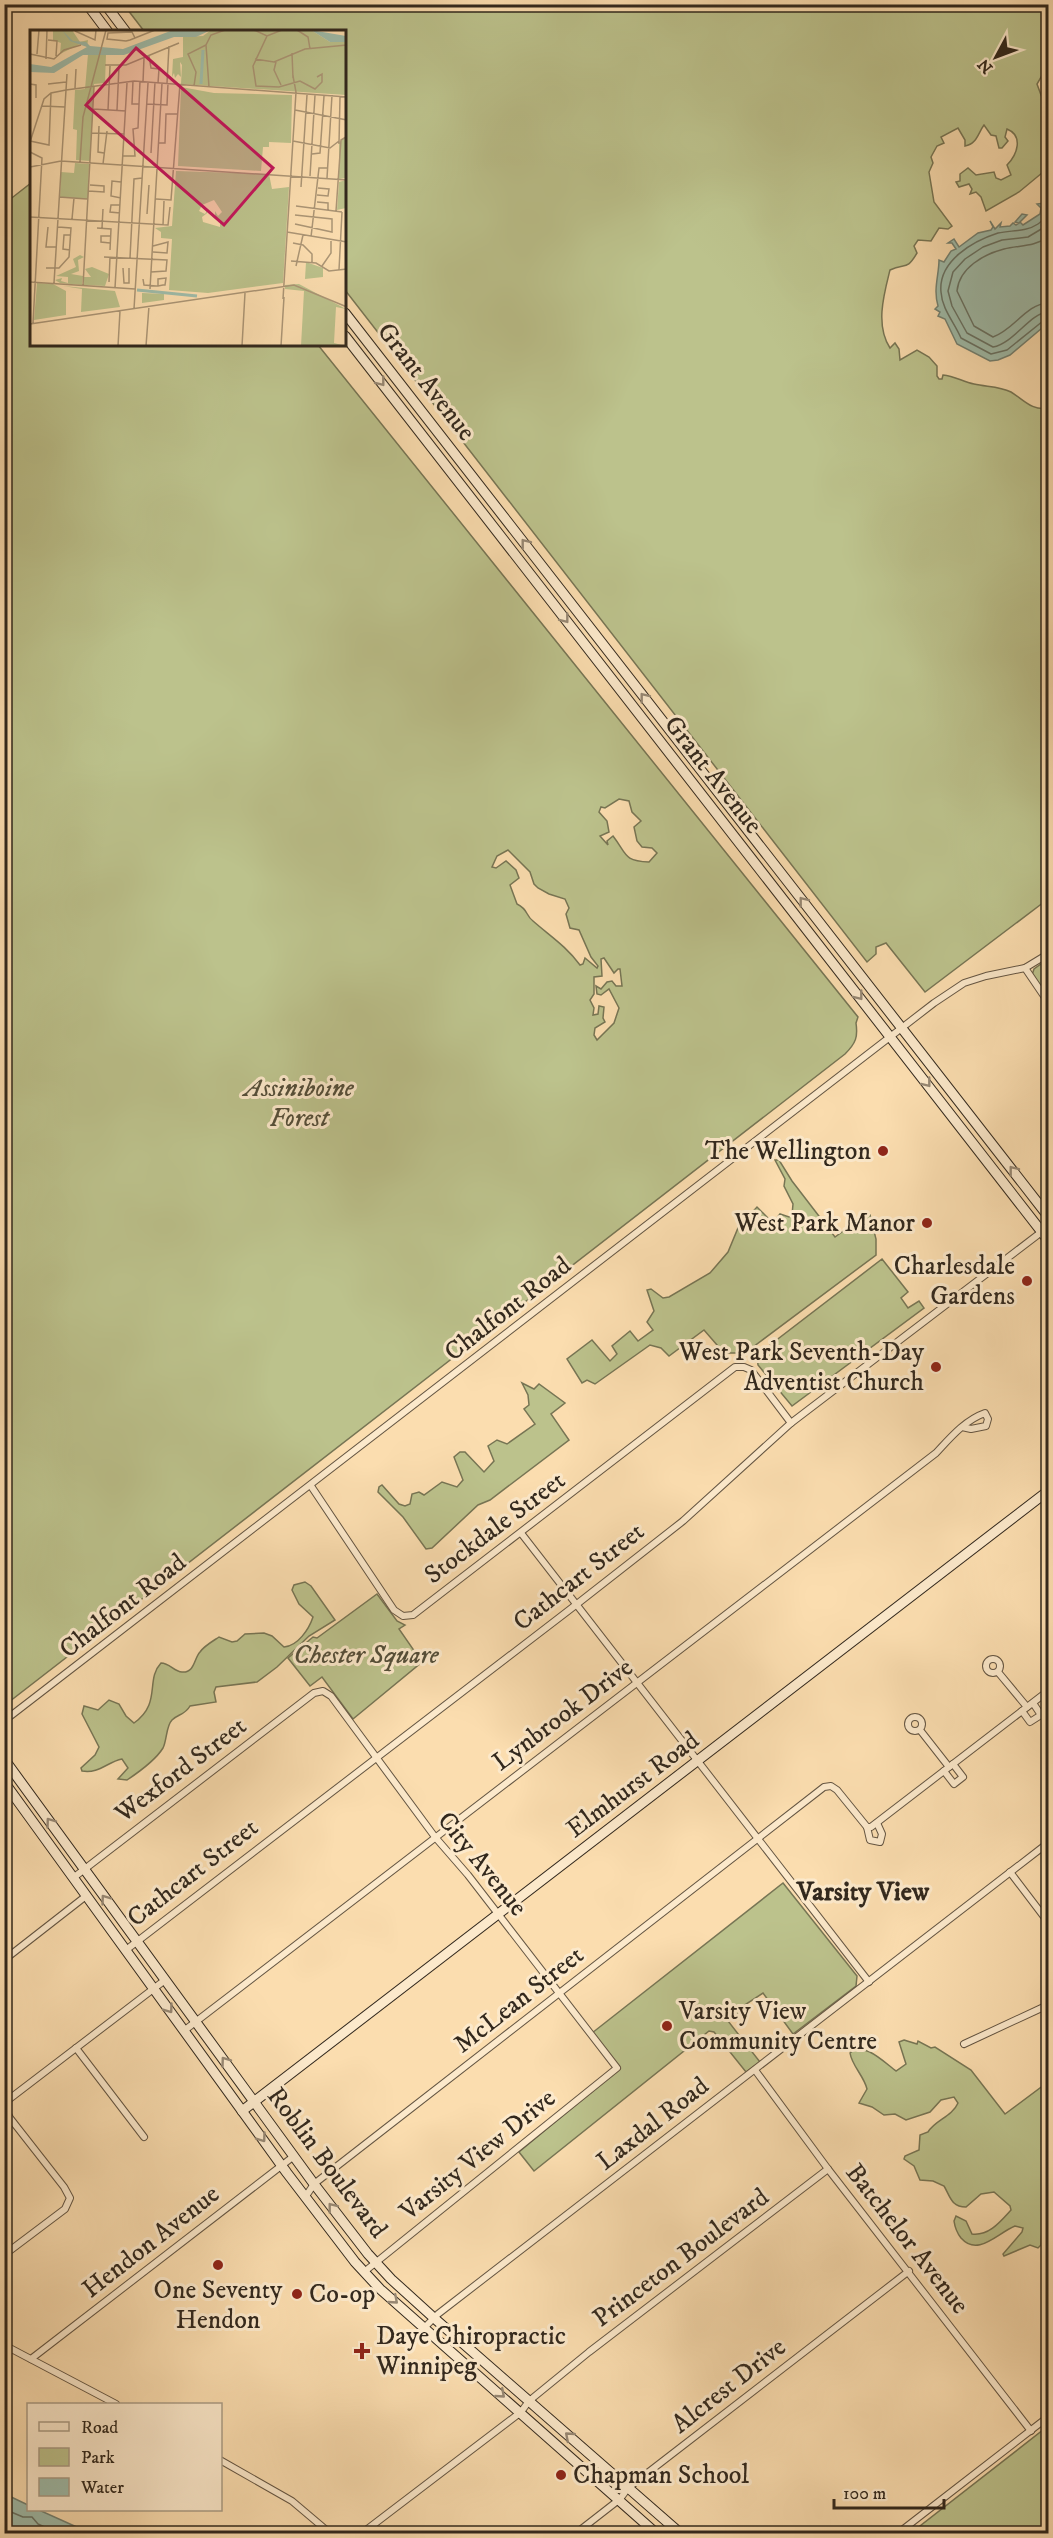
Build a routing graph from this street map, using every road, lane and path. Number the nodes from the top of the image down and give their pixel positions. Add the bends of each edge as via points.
1 (87, 4) edge
2 (105, 4) edge
3 (106, 30) edge
4 (124, 30) edge
5 (346, 314) edge
6 (346, 337) edge
7 (1048, 954) edge
8 (1025, 968) junction
9 (1048, 999) edge
10 (902, 1028) junction
11 (891, 1037) junction
12 (1048, 1216) edge
13 (1046, 1233) edge
14 (791, 1422) junction
15 (962, 1427) dead end
16 (311, 1486) junction
17 (1048, 1491) edge
18 (521, 1533) junction
19 (577, 1604) junction
20 (998, 1672) dead end
21 (637, 1683) junction
22 (1048, 1691) edge
23 (314, 1693) joint
24 (1027, 1707) junction
25 (4, 1721) edge
26 (920, 1730) dead end
27 (376, 1756) junction
28 (4, 1759) edge
29 (699, 1761) junction
30 (949, 1767) junction
31 (4, 1782) edge
32 (877, 1823) junction
33 (867, 1827) junction
34 (435, 1837) junction
35 (759, 1838) junction
36 (1048, 1843) edge
37 (84, 1870) junction
38 (1010, 1872) junction
39 (73, 1878) junction
40 (86, 1896) junction
41 (499, 1915) junction
42 (1048, 1922) edge
43 (137, 1942) junction
44 (126, 1950) junction
45 (4, 1960) edge
46 (165, 1980) junction
47 (869, 1982) junction
48 (154, 1988) junction
49 (558, 1994) junction
50 (1048, 2004) edge
51 (196, 2021) junction
52 (185, 2030) junction
53 (964, 2044) dead end
54 (76, 2048) junction
55 (617, 2068) joint
56 (754, 2070) junction
57 (255, 2101) junction
58 (242, 2111) junction
59 (144, 2137) dead end
60 (294, 2156) junction
61 (281, 2165) junction
62 (828, 2169) junction
63 (314, 2184) junction
64 (306, 2196) junction
65 (4, 2255) edge
66 (376, 2263) junction
67 (909, 2271) junction
68 (364, 2272) junction
69 (434, 2318) junction
70 (425, 2327) junction
71 (4, 2345) edge
72 (31, 2359) junction
73 (529, 2401) junction
74 (114, 2403) edge
75 (521, 2412) junction
76 (1048, 2417) edge
77 (1031, 2430) junction
78 (222, 2461) edge
79 (628, 2488) junction
80 (620, 2499) junction
81 (1048, 2530) edge
82 (330, 2534) edge
83 (361, 2534) edge
84 (575, 2534) edge
85 (657, 2534) edge
86 (681, 2534) edge
87 (897, 2534) edge
88 (1038, 2534) edge

1 - 3 main road
2 - 4 main road
10 -> 5 main road, Grant Avenue
6 -> 11 main road, Grant Avenue
7 - 8 street, Chalfont Road
8 - 9 street
8 - 10 street, Chalfont Road via 964,983
10 - 11 street, Chalfont Road
12 -> 10 main road, Grant Avenue
11 -> 13 main road, Grant Avenue
11 - 16 street, Chalfont Road
13 - 14 street, Cathcart Street
14 - 18 street, Stockdale Street via 751,1370 735,1367
14 - 19 street, Cathcart Street via 683,1521
15 - 21 street, Lynbrook Drive via 936,1453
16 - 18 street, Stockdale Street via 394,1610 403,1616 413,1615
16 - 25 street, Chalfont Road
17 - 29 main road, Elmhurst Road
18 - 19 street
19 - 21 street
19 - 27 street, Cathcart Street
20 - 24 street
21 - 29 street
21 - 34 street, Lynbrook Drive
22 - 24 street
23 - 27 street, City Avenue via 323,1691 331,1696
23 - 37 street, Wexford Street
24 - 30 street
26 - 30 street
27 - 34 street, City Avenue
27 - 43 street, Cathcart Street
37 -> 28 main road, Roblin Boulevard
29 - 35 street
29 - 41 main road, Elmhurst Road
30 - 32 street
31 - 39 main road, Roblin Boulevard
32 - 33 street
32 - 33 street via 882,1834 880,1842 870,1840
33 - 35 street, McLean Street via 831,1786 824,1787
34 - 41 street, City Avenue
34 - 51 street, Lynbrook Drive
35 - 47 street
35 - 49 street, McLean Street
36 - 38 street, Laxdal Road
37 - 39 street, Wexford Street
43 -> 37 main road, Roblin Boulevard
38 - 42 street
38 - 47 street, Laxdal Road
39 - 40 main road, Roblin Boulevard
40 - 44 main road, Roblin Boulevard
40 - 45 street
41 - 49 street, City Avenue
41 - 57 main road, Elmhurst Road
43 - 44 street, Cathcart Street
43 - 46 main road, Roblin Boulevard
44 - 48 main road, Roblin Boulevard
46 - 48 street
46 - 51 main road, Roblin Boulevard
47 - 56 street, Laxdal Road
48 -> 52 main road, Roblin Boulevard
48 - 54 street
49 - 55 street, City Avenue
49 - 63 street, McLean Street
50 - 53 street
51 - 52 street, Lynbrook Drive
57 -> 51 main road, Roblin Boulevard
52 - 58 main road, Roblin Boulevard
54 - 59 street
54 - 65 street via 6,2105 10,2118 70,2198 64,2209
55 - 66 street, Varsity View Drive
56 - 62 street, Batchelor Avenue
56 - 69 street, Laxdal Road
57 - 58 main road, Elmhurst Road
57 - 60 main road, Roblin Boulevard
58 -> 61 main road, Roblin Boulevard
60 - 61 street, Hendon Avenue
60 - 63 main road, Roblin Boulevard
61 - 64 main road, Roblin Boulevard
61 - 72 street, Hendon Avenue
62 - 67 street, Batchelor Avenue
62 - 73 street, Princeton Boulevard
63 - 64 street, McLean Street
66 -> 63 main road, Roblin Boulevard
64 - 68 main road, Roblin Boulevard
66 - 68 street, Varsity View Drive
66 - 69 main road, Roblin Boulevard
67 - 77 street, Batchelor Avenue
67 - 79 street, Alcrest Drive
68 -> 70 main road, Roblin Boulevard
69 - 70 street, Laxdal Road
69 - 73 main road, Roblin Boulevard
70 -> 75 main road, Roblin Boulevard
71 - 72 street
72 - 74 street
73 - 75 street, Princeton Boulevard
79 -> 73 main road, Roblin Boulevard
75 - 80 main road, Roblin Boulevard
75 - 83 street, Princeton Boulevard
76 - 77 street
77 - 87 street
78 - 82 street via 292,2501
79 - 80 street, Alcrest Drive
79 - 86 main road, Roblin Boulevard
80 - 84 street, Alcrest Drive
80 - 85 main road, Roblin Boulevard
81 - 88 main road

